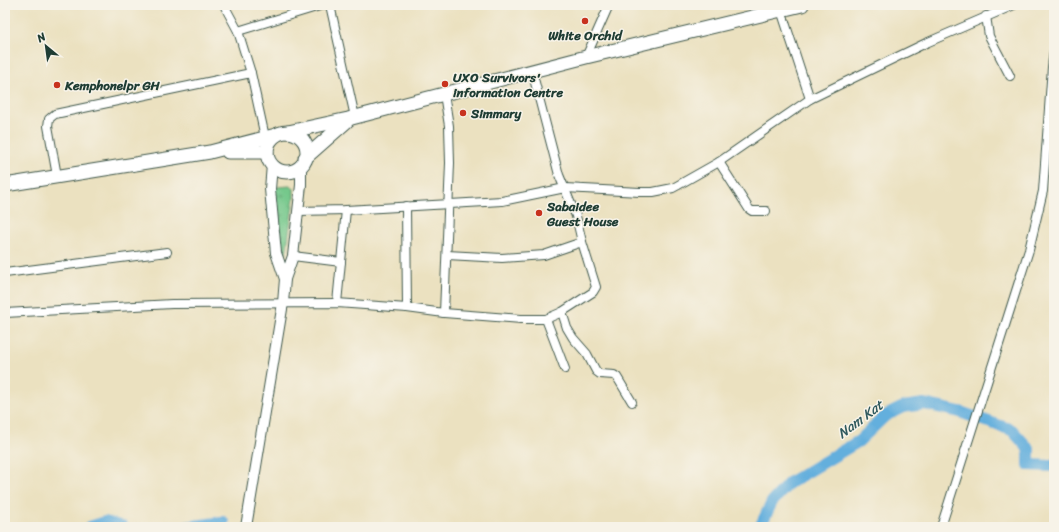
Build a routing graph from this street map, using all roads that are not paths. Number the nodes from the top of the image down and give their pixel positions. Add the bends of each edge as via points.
1 (224, 5) edge
2 (323, 5) edge
3 (330, 5) edge
4 (609, 5) edge
5 (802, 5) edge
6 (1014, 5) edge
7 (781, 10) junction
8 (986, 16) junction
9 (238, 31) junction
10 (1054, 50) edge
11 (586, 57) junction
12 (532, 72) junction
13 (251, 73) junction
14 (1010, 76) dead end
15 (444, 94) junction
16 (810, 99) junction
17 (352, 118) junction
18 (277, 135) junction
19 (210, 152) junction
20 (267, 152) junction
21 (303, 161) junction
22 (719, 162) junction
23 (272, 165) junction
24 (57, 176) junction
25 (5, 185) edge
26 (565, 188) junction
27 (448, 204) junction
28 (406, 206) junction
29 (298, 210) junction
30 (346, 210) junction
31 (766, 211) dead end
32 (582, 242) junction
33 (167, 252) dead end
34 (447, 255) junction
35 (293, 256) junction
36 (341, 262) junction
37 (5, 272) edge
38 (285, 279) junction
39 (284, 303) junction
40 (337, 303) junction
41 (407, 308) junction
42 (562, 312) junction
43 (5, 313) edge
44 (444, 313) junction
45 (546, 319) junction
46 (565, 369) dead end
47 (632, 402) dead end
48 (246, 527) edge
49 (941, 527) edge

1 - 9 street
2 - 9 street
3 - 17 street
4 - 11 street
5 - 7 highway
6 - 8 street
7 - 11 highway
7 - 16 street
8 - 14 street via 989,36
8 - 16 street
9 - 13 street
10 - 49 street via 1043,191 1028,250
11 - 12 highway
12 - 15 highway
12 - 26 street via 559,175
13 - 18 street
13 - 24 street via 55,114 49,119 48,126
15 - 17 highway
15 - 27 street via 449,126
16 - 22 street
17 - 18 highway
17 - 21 highway
18 - 19 highway
18 - 20 highway via 270,140
18 - 21 highway via 296,134 302,140 307,148
19 - 20 highway
19 - 24 highway
20 - 23 highway
21 - 23 highway via 294,170 285,171
21 - 29 street
22 - 26 street via 673,188 653,192
22 - 31 street via 749,209
23 - 38 street via 270,189 276,253
24 - 25 highway
26 - 27 street via 502,200
26 - 32 street via 576,216
27 - 28 street
27 - 34 street
28 - 30 street
28 - 41 street
29 - 30 street
29 - 35 street
30 - 36 street
32 - 34 street via 544,255 502,258
32 - 42 street via 596,287 593,292
33 - 37 street
34 - 44 street
35 - 36 street
35 - 38 street
36 - 40 street
38 - 39 street
39 - 40 street
39 - 43 street via 172,304
39 - 48 street
40 - 41 street
41 - 44 street
42 - 45 street
42 - 47 street via 567,328 587,354 596,371 617,377
44 - 45 street
45 - 46 street

